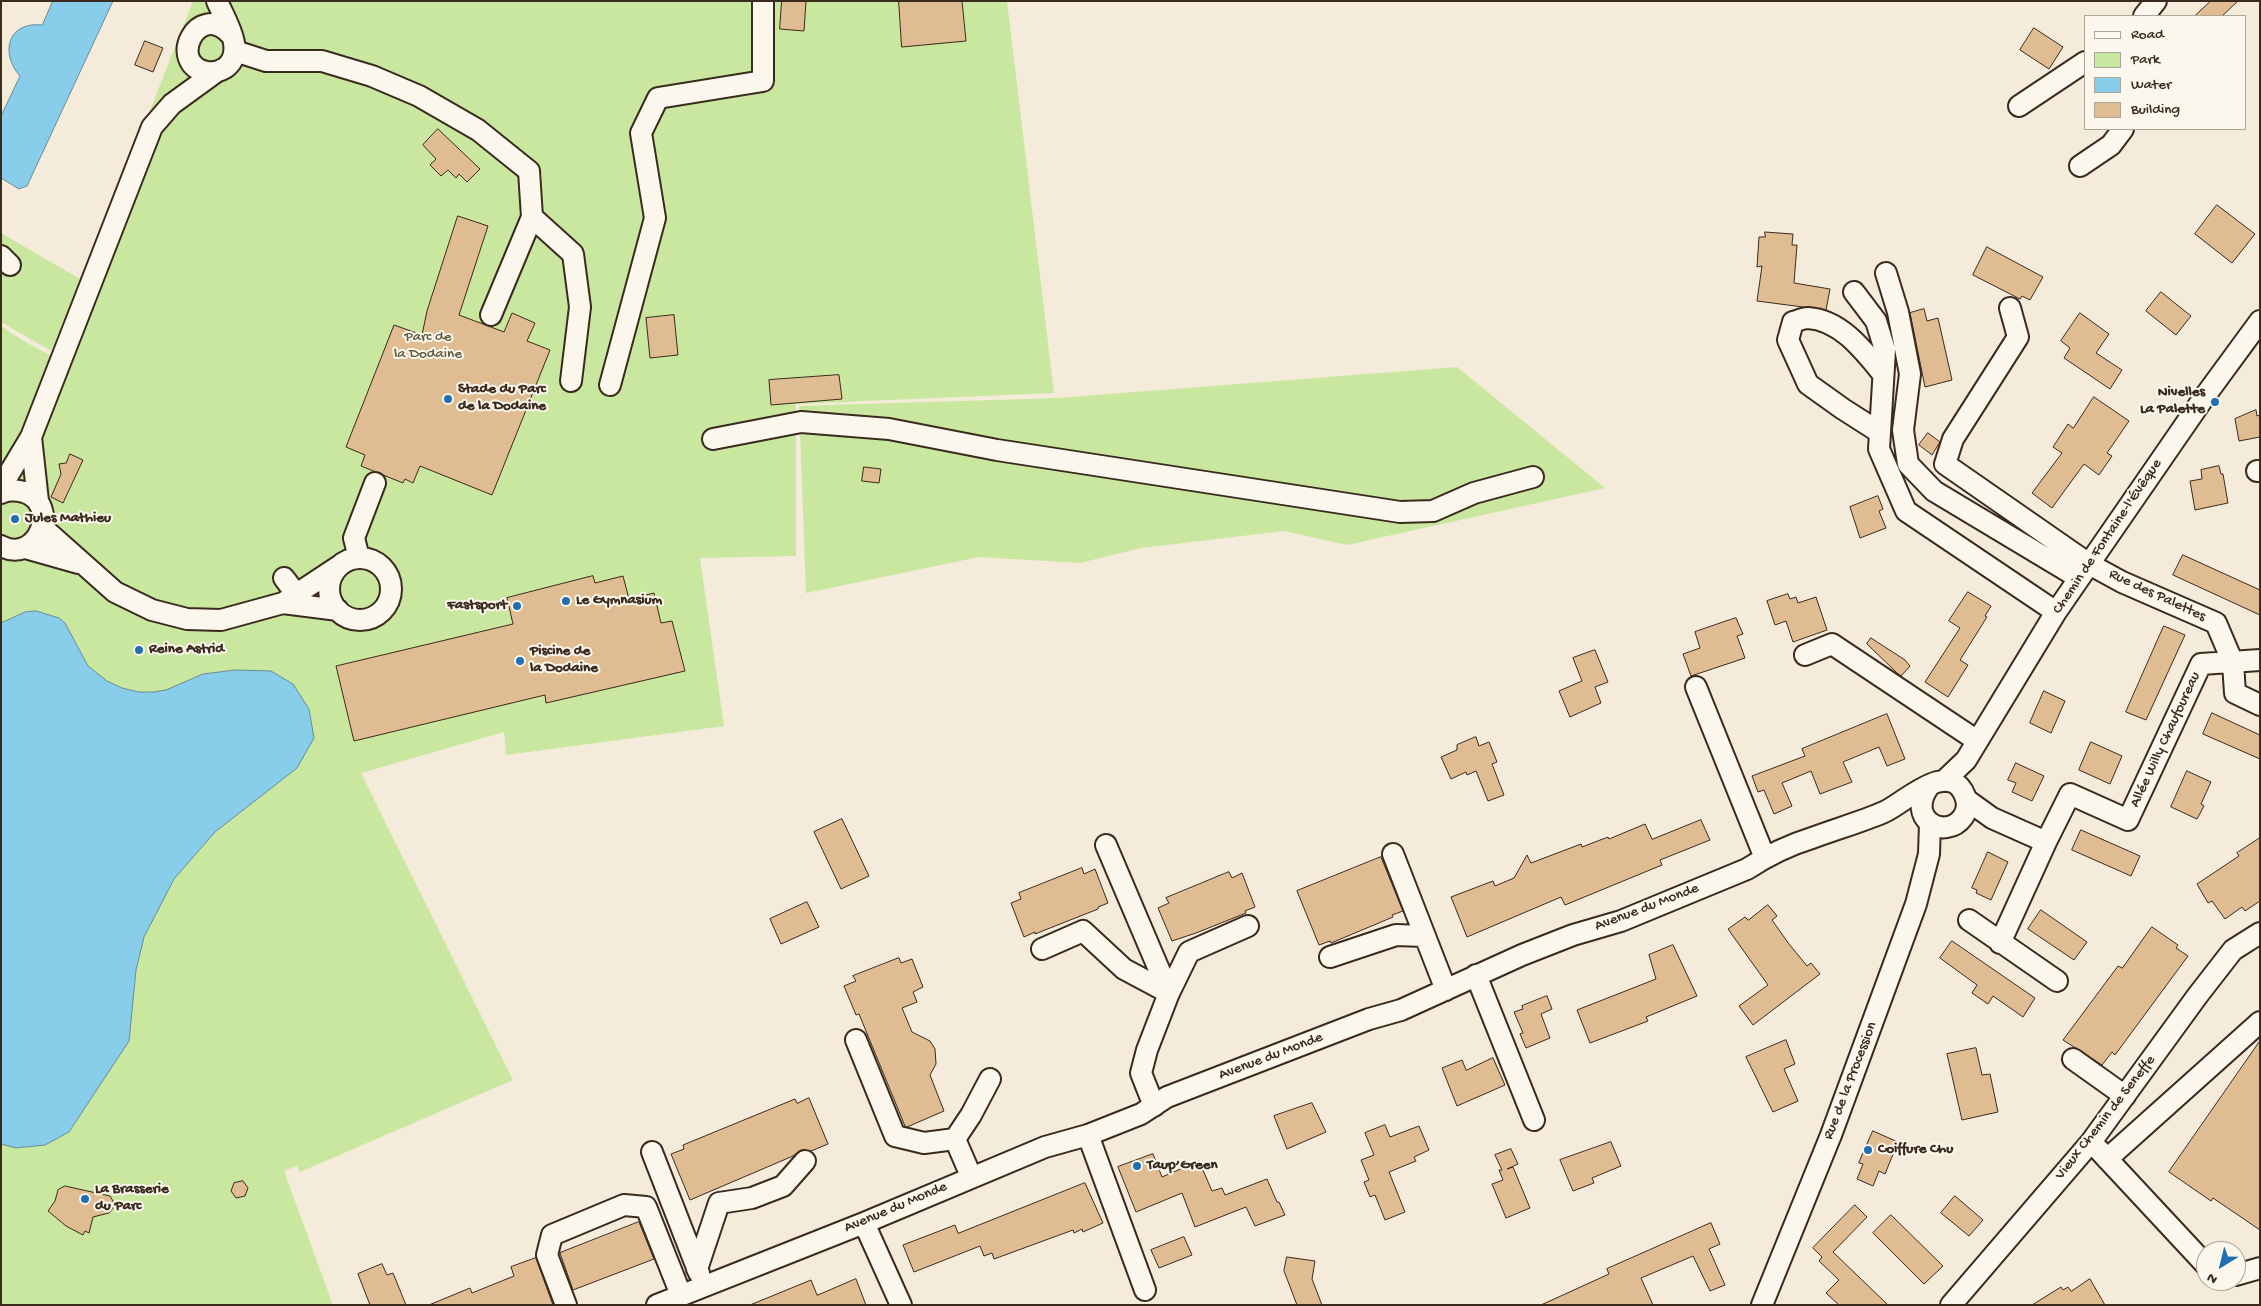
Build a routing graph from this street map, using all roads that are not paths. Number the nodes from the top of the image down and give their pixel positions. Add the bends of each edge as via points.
1 (212, 1) edge
2 (217, 1) edge
3 (763, 1) edge
4 (2156, 1) edge
5 (2172, 1) edge
6 (2145, 15) edge
7 (2161, 15) edge
8 (206, 25) junction
9 (233, 43) junction
10 (190, 60) junction
11 (2084, 63) edge
12 (216, 72) junction
13 (172, 104) junction
14 (2019, 106) dead end
15 (2122, 130) edge
16 (2080, 166) dead end
17 (532, 217) junction
18 (1886, 272) dead end
19 (1854, 292) dead end
20 (2010, 308) dead end
21 (491, 315) dead end
22 (2260, 321) edge
23 (1883, 374) junction
24 (572, 381) dead end
25 (610, 385) dead end
26 (1879, 432) junction
27 (31, 437) junction
28 (713, 439) dead end
29 (1533, 477) dead end
30 (375, 483) dead end
31 (1, 487) edge
32 (1, 493) edge
33 (38, 501) junction
34 (43, 528) junction
35 (2, 548) edge
36 (25, 548) junction
37 (359, 558) junction
38 (81, 564) junction
39 (339, 566) junction
40 (2084, 571) junction
41 (285, 584) junction
42 (338, 610) junction
43 (2056, 612) junction
44 (1805, 654) dead end
45 (2260, 660) edge
46 (2233, 663) junction
47 (1696, 687) dead end
48 (2260, 706) edge
49 (1976, 740) junction
50 (1966, 760) junction
51 (1937, 783) junction
52 (1886, 812) junction
53 (1949, 813) junction
54 (2046, 842) junction
55 (1106, 845) dead end
56 (1393, 854) dead end
57 (1765, 858) junction
58 (1969, 920) dead end
59 (1248, 926) dead end
60 (2260, 934) edge
61 (1424, 936) junction
62 (2000, 942) junction
63 (1042, 949) dead end
64 (1330, 957) dead end
65 (1476, 975) junction
66 (2057, 981) dead end
67 (1446, 990) junction
68 (1169, 993) junction
69 (2260, 1022) edge
70 (856, 1040) dead end
71 (2073, 1059) dead end
72 (990, 1079) dead end
73 (2125, 1096) junction
74 (1154, 1106) junction
75 (1534, 1120) dead end
76 (1088, 1135) junction
77 (954, 1139) junction
78 (2091, 1142) junction
79 (652, 1152) dead end
80 (2107, 1158) junction
81 (805, 1161) dead end
82 (971, 1176) junction
83 (864, 1223) junction
84 (2196, 1254) edge
85 (2260, 1268) edge
86 (2246, 1272) edge
87 (701, 1278) junction
88 (1145, 1290) dead end
89 (682, 1295) junction
90 (566, 1305) edge
91 (656, 1305) edge
92 (901, 1305) edge
93 (1762, 1305) edge
94 (1951, 1305) edge

1 - 8 street
2 - 9 street
3 - 25 street via 763,81 658,98 641,134 655,218
4 - 6 street
5 - 7 street
8 - 9 street via 220,26
8 - 10 street via 191,35 187,52
9 - 12 street via 228,65
9 - 17 street via 266,61 322,61 372,76 419,96 478,130 529,171
10 - 12 street via 201,70
10 - 13 street
11 - 14 street
12 - 13 street
13 - 27 street via 152,127
15 - 16 street via 2111,145
17 - 21 street
17 - 24 street via 573,254 580,308
18 - 40 street via 1898,312 1910,374 1902,430 1908,464 1934,491
19 - 23 street via 1876,320 1885,350
20 - 40 street via 2018,338 1952,439 1945,464
22 - 40 street, Chemin de Fontaine-l'Évêque
23 - 26 street
23 - 26 street via 1858,343 1829,324 1807,318 1793,322 1788,340 1808,384
26 - 43 street via 1879,449 1906,511
27 - 31 street
27 - 33 street
28 - 29 street via 801,422 889,429 996,450 1400,512 1433,511 1474,493
30 - 37 street via 354,538
32 - 33 street via 16,490 30,494
33 - 34 street via 44,518
34 - 36 street via 34,542
34 - 38 street
35 - 36 street
36 - 38 street
37 - 39 street
37 - 42 street via 370,559 385,570 390,579 389,601 377,615 365,620 346,616
38 - 41 street via 115,592 152,610 187,619 221,620
39 - 41 street
39 - 42 street via 329,585
40 - 43 street, Chemin de Fontaine-l'Évêque
40 - 46 street, Rue des Palettes via 2122,582 2216,623
41 - 42 street
43 - 49 street, Chemin de Fontaine-l'Évêque
44 - 49 street via 1832,644
45 - 46 street
46 - 48 street, Rue des Palettes via 2235,693
46 - 54 street, Allée Willy Chaufoureau via 2201,664 2128,820 2070,794
47 - 57 street
49 - 50 street, Chemin de Fontaine-l'Évêque
50 - 51 street, Chemin de Fontaine-l'Évêque
50 - 53 street, Chemin de Fontaine-l'Évêque
51 - 52 street, Avenue du Monde via 1910,794
51 - 53 street via 1956,784
51 - 53 street via 1921,799 1921,808
52 - 53 street, Avenue du Monde
52 - 57 street, Avenue du Monde
53 - 54 street via 1992,818
53 - 93 street, Rue de la Procession via 1929,854 1916,904 1883,996
54 - 62 street, Allée Willy Chaufoureau
55 - 68 street
56 - 61 street
57 - 65 street, Avenue du Monde via 1747,869 1630,917 1573,935
58 - 62 street
59 - 68 street via 1189,952
60 - 73 street, Vieux Chemin de Seneffe via 2233,950
61 - 64 street via 1396,936
61 - 67 street
62 - 66 street
63 - 68 street via 1083,931 1124,969
65 - 67 street, Avenue du Monde
65 - 75 street
67 - 74 street, Avenue du Monde via 1176,1094
68 - 74 street via 1141,1073
69 - 80 street
70 - 77 street via 895,1136 924,1143
71 - 73 street
72 - 77 street
73 - 78 street, Vieux Chemin de Seneffe
74 - 76 street, Avenue du Monde
76 - 82 street, Avenue du Monde via 1045,1146
76 - 88 street
77 - 82 street
78 - 80 street
78 - 94 street, Vieux Chemin de Seneffe
79 - 87 street
80 - 84 street
81 - 87 street via 783,1186 752,1198 718,1203
82 - 83 street, Avenue du Monde
83 - 87 street, Avenue du Monde
83 - 92 street
85 - 86 street
87 - 89 street, Avenue du Monde
89 - 90 street via 646,1207 624,1204 552,1235 547,1255
89 - 91 street, Avenue du Monde

